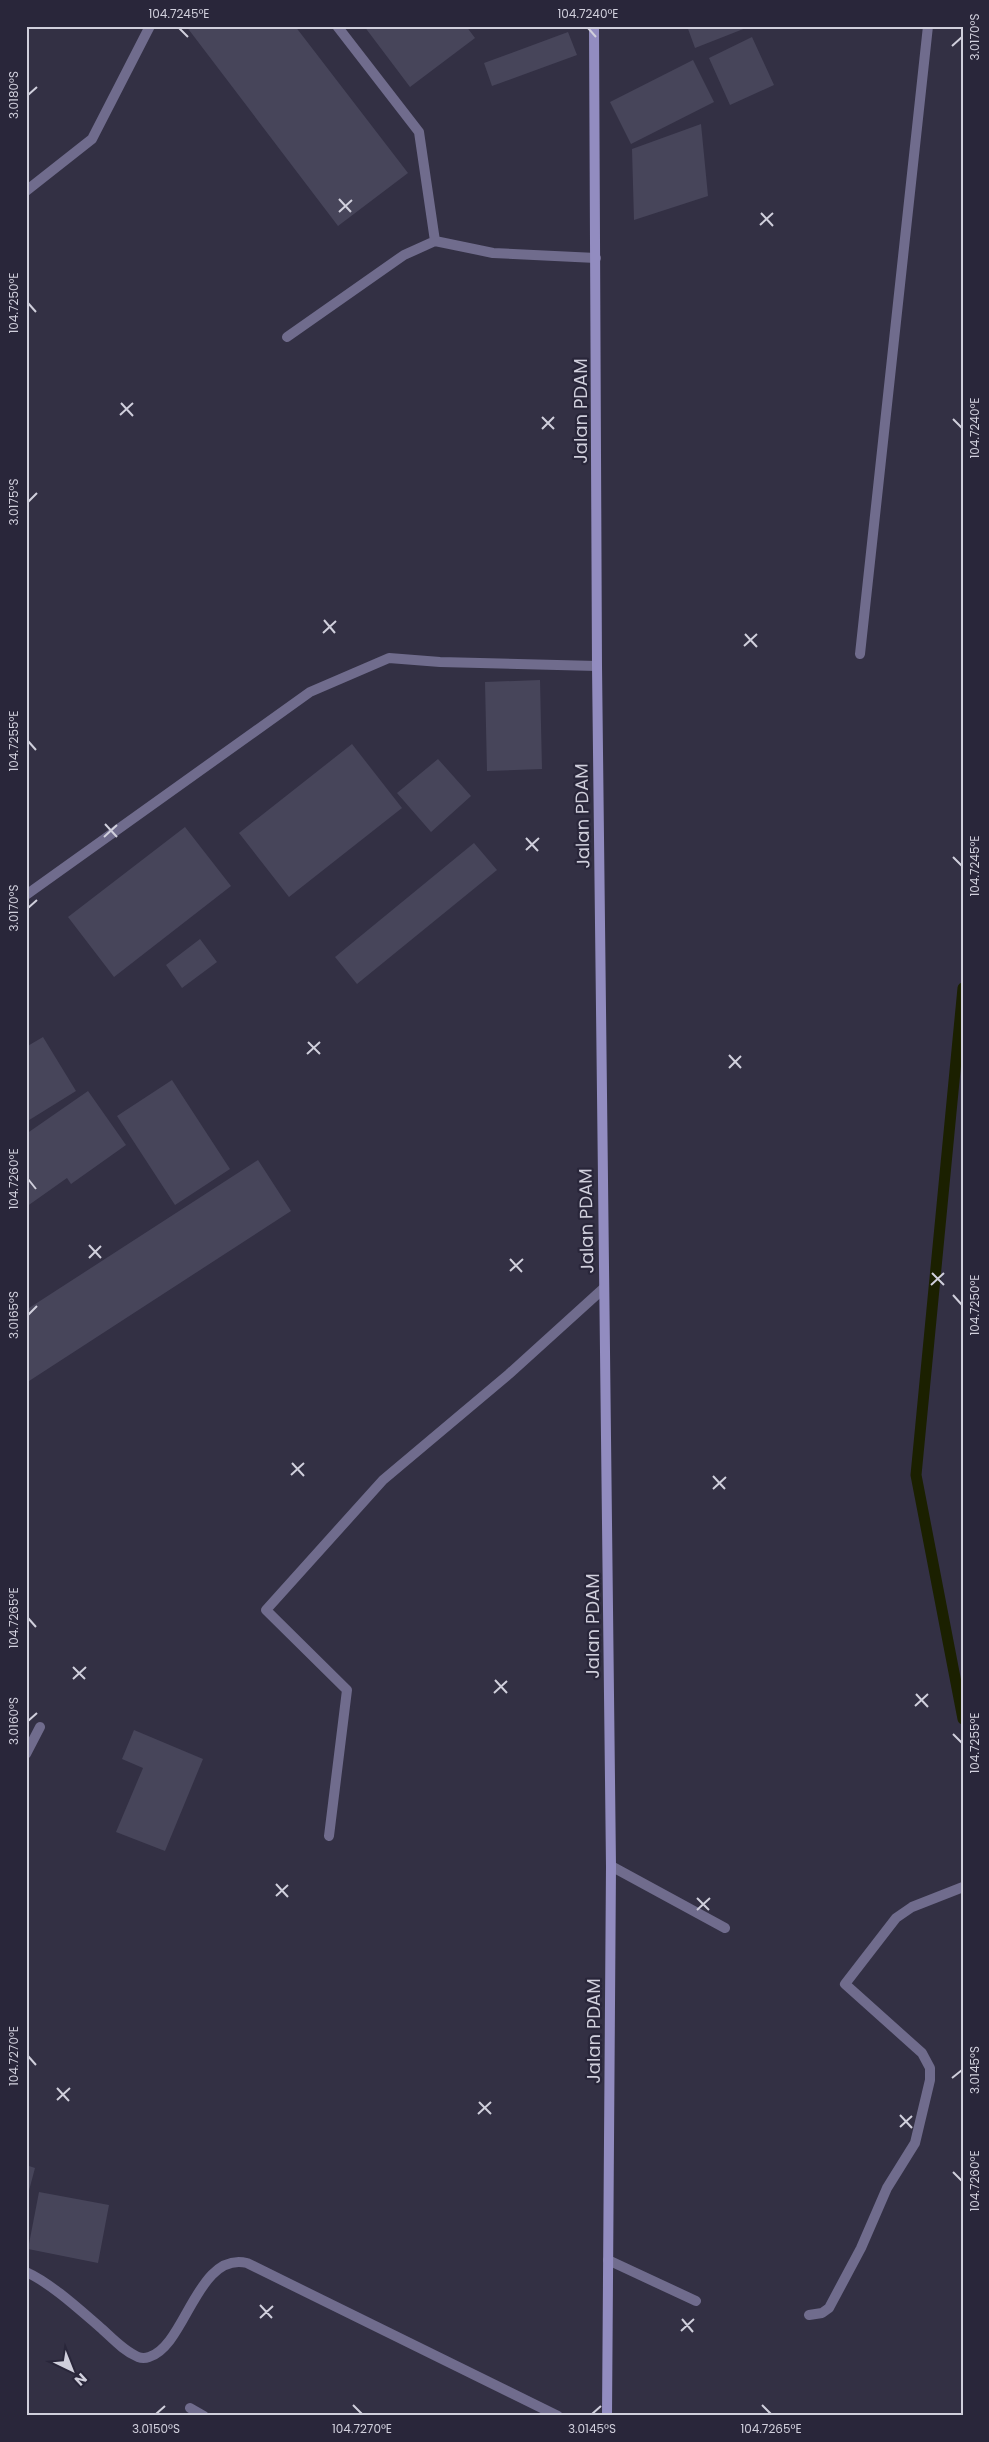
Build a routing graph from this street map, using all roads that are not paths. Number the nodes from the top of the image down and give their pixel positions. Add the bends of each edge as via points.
1 (150, 26) edge
2 (337, 26) edge
3 (594, 26) edge
4 (928, 26) edge
5 (26, 191) edge
6 (435, 241) junction
7 (596, 258) junction
8 (287, 336) dead end
9 (860, 654) dead end
10 (597, 666) junction
11 (26, 895) edge
12 (604, 1288) junction
13 (40, 1727) dead end
14 (26, 1754) edge
15 (329, 1836) dead end
16 (611, 1866) junction
17 (963, 1887) edge
18 (725, 1928) dead end
19 (608, 2260) junction
20 (26, 2272) edge
21 (696, 2301) dead end
22 (809, 2314) dead end
23 (190, 2408) dead end
24 (204, 2416) edge
25 (558, 2416) edge
26 (607, 2416) edge

1 - 5 street via 92,139
2 - 6 street via 419,132
3 - 7 street, Jalan PDAM
4 - 9 street
6 - 7 street via 493,253
6 - 8 street via 404,255
7 - 10 street, Jalan PDAM
10 - 11 street via 389,658 343,676 310,692
10 - 12 street, Jalan PDAM
12 - 15 street via 509,1374 383,1480 266,1610 347,1690
12 - 16 street, Jalan PDAM
13 - 14 street
16 - 18 street
16 - 19 street, Jalan PDAM
17 - 22 street via 926,1901 896,1918 845,1984 922,2053 930,2068 930,2080 915,2143 888,2188 841,2287 829,2308 822,2313
19 - 21 street
19 - 26 street, Jalan PDAM
20 - 25 street via 78,2308 122,2347 140,2357 148,2357 168,2340 217,2269 230,2261 247,2263
23 - 24 street

